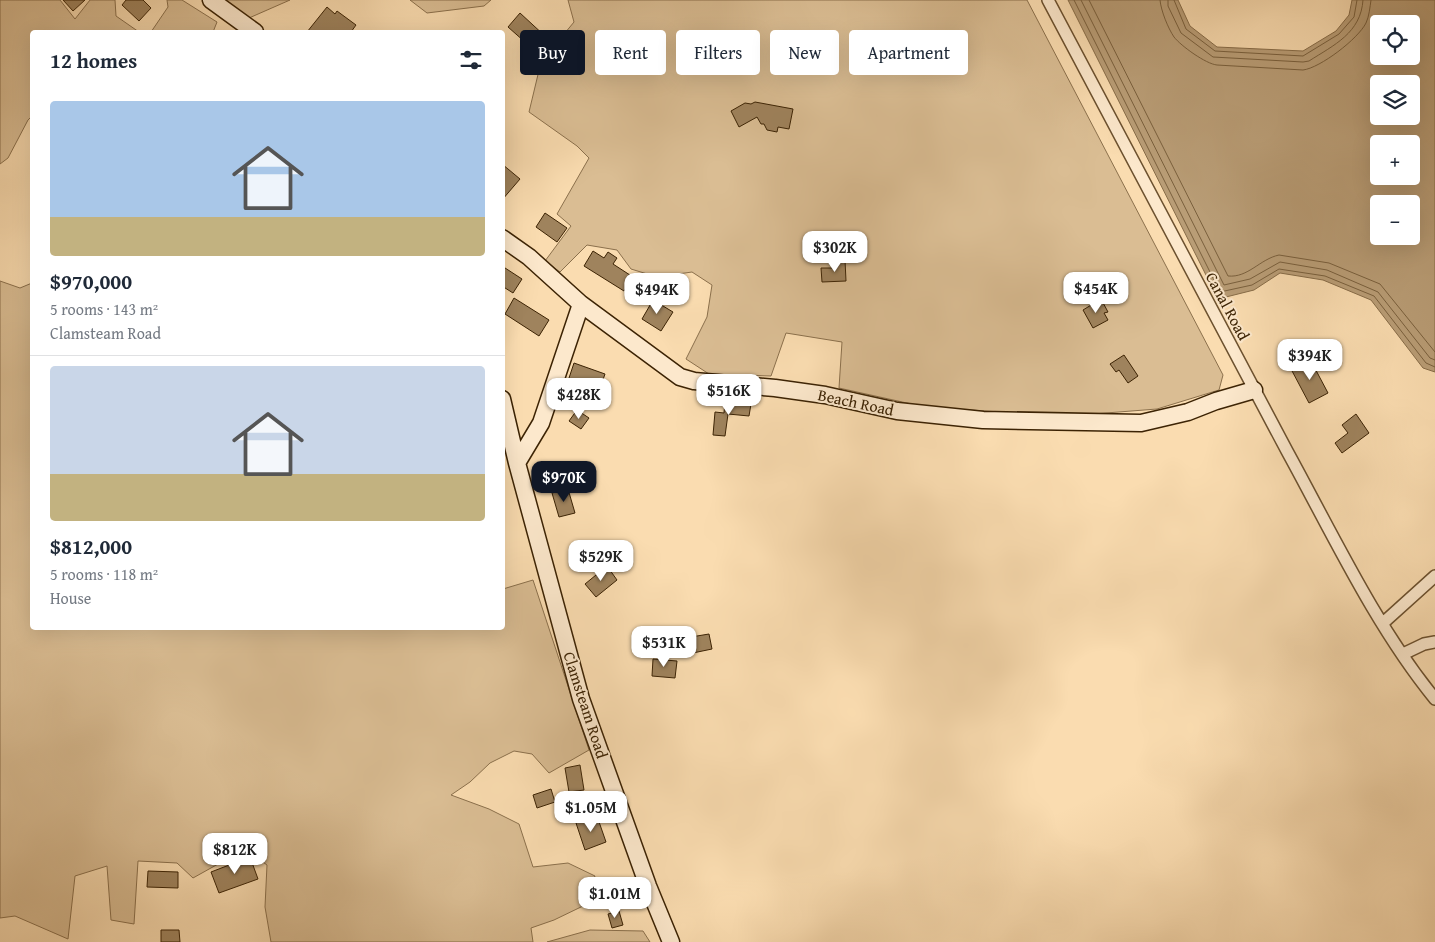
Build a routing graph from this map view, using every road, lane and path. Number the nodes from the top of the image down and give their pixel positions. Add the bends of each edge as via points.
1 (210, 0) edge
2 (1048, 0) edge
3 (252, 30) edge
4 (505, 240) edge
5 (581, 304) junction
6 (1254, 390) junction
7 (505, 412) edge
8 (517, 463) junction
9 (1435, 576) edge
10 (1383, 623) junction
11 (1435, 642) edge
12 (1402, 654) junction
13 (1435, 699) edge
14 (671, 942) edge

1 - 3 street
2 - 6 street, Canal Road
4 - 5 street, Beach Road via 529,257
5 - 6 street, Beach Road via 680,377 825,395 897,411 984,420 1140,423 1188,412
5 - 8 street via 541,423
6 - 10 street, Canal Road
7 - 8 street, Clamsteam Road
8 - 14 street, Clamsteam Road via 582,699
9 - 10 street
10 - 12 street, Canal Road
11 - 12 street
12 - 13 street, Canal Road

